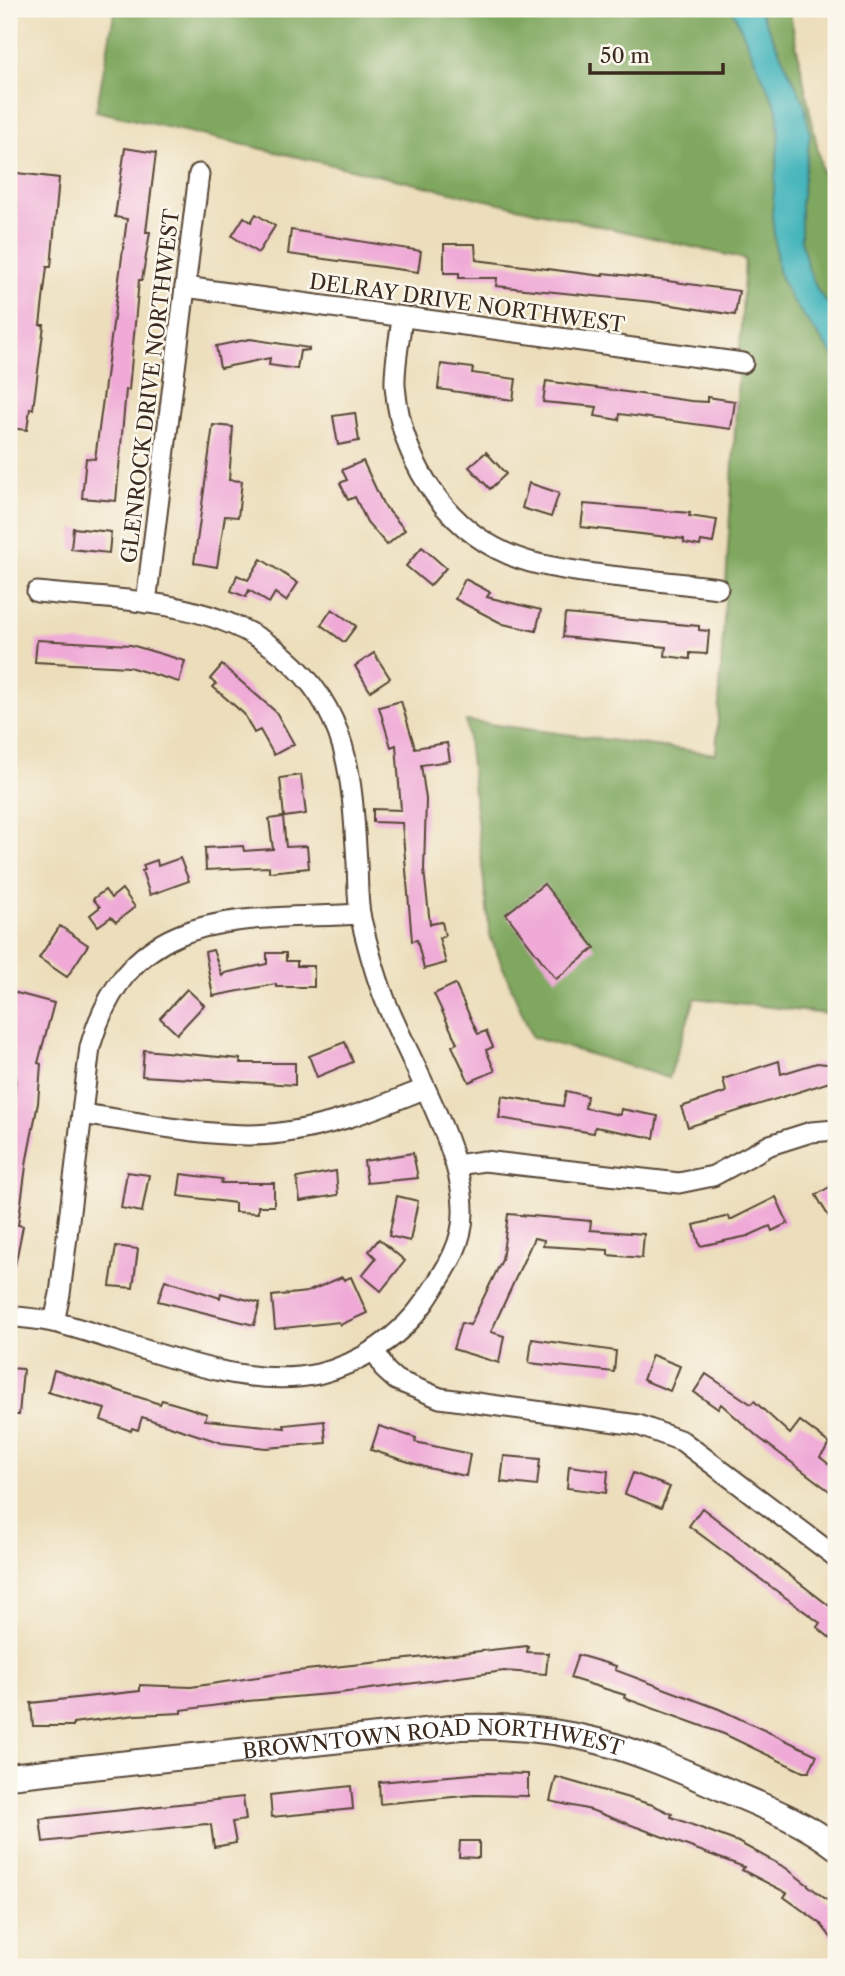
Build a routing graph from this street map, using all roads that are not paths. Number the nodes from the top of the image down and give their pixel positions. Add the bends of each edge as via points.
1 (199, 174) dead end
2 (185, 287) junction
3 (402, 317) junction
4 (743, 363) dead end
5 (718, 588) dead end
6 (37, 592) dead end
7 (146, 603) junction
8 (360, 914) junction
9 (424, 1089) junction
10 (82, 1114) junction
11 (836, 1130) edge
12 (457, 1165) junction
13 (9, 1316) edge
14 (54, 1322) junction
15 (375, 1350) junction
16 (836, 1557) edge
17 (9, 1776) edge
18 (836, 1847) edge

1 - 2 street, GLENROCK DRIVE NORTHWEST
2 - 3 street, DELRAY DRIVE NORTHWEST
2 - 7 street, GLENROCK DRIVE NORTHWEST
3 - 4 street, DELRAY DRIVE NORTHWEST
3 - 5 street via 395,383 402,434 424,484 460,524 495,548 537,564
6 - 7 street
7 - 8 street via 201,611 244,628 286,657 319,695 340,733 352,775
8 - 9 street via 385,1002
8 - 10 street via 217,922 183,931 153,948 122,977 100,1014 90,1047
9 - 10 street via 342,1122 278,1134 228,1133
9 - 12 street
10 - 14 street
11 - 12 street via 811,1132 770,1145 713,1176 679,1183 484,1161
12 - 15 street via 463,1211 452,1259 415,1315
13 - 14 street
14 - 15 street via 259,1378 319,1374
15 - 16 street via 396,1380 440,1398 638,1425 682,1441
17 - 18 street, BROWNTOWN ROAD NORTHWEST via 461,1727 543,1729 635,1751 800,1822

